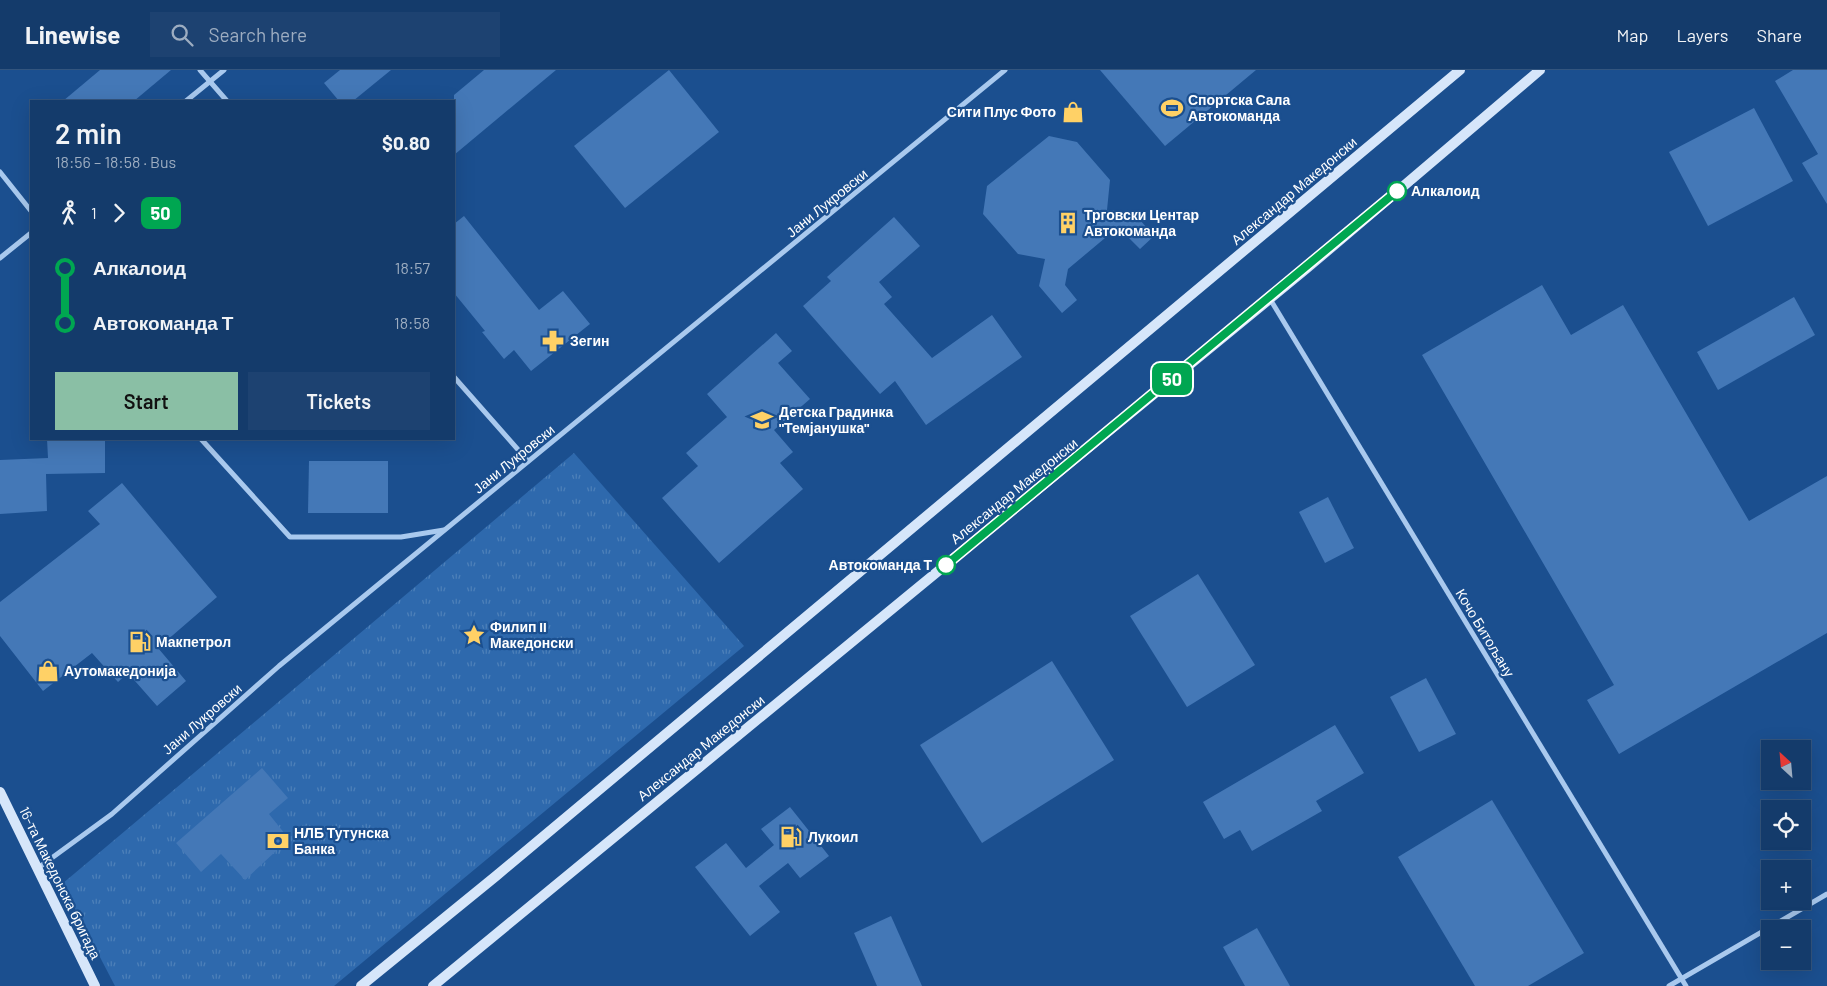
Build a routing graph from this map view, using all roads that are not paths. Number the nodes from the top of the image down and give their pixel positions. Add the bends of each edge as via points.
1 (200, 70) edge
2 (224, 70) edge
3 (1005, 70) edge
4 (1460, 70) edge
5 (1540, 70) edge
6 (210, 81) junction
7 (187, 100) edge
8 (226, 100) edge
9 (0, 172) edge
10 (30, 210) edge
11 (30, 234) edge
12 (0, 258) edge
13 (1270, 299) junction
14 (455, 378) edge
15 (202, 440) edge
16 (528, 460) junction
17 (446, 530) junction
18 (0, 792) edge
19 (38, 868) junction
20 (1827, 894) edge
21 (1682, 979) junction
22 (95, 986) edge
23 (361, 986) edge
24 (433, 986) edge
25 (1670, 986) edge
26 (1686, 986) edge

1 - 6 street
2 - 6 street
3 - 16 street, Јани Лукровски
4 - 23 street, Александар Македонски
5 - 13 street, Александар Македонски
6 - 7 street
6 - 8 street
9 - 10 street
11 - 12 street
13 - 21 street, Кочо Битољану
13 - 24 street, Александар Македонски
14 - 16 street
15 - 17 street via 290,537 402,537
16 - 17 street, Јани Лукровски
17 - 19 street, Јани Лукровски via 280,666 112,814
18 - 19 street, 16-та Македонска бригада
19 - 22 street, 16-та Македонска бригада
20 - 21 street
21 - 25 street
21 - 26 street, Кочо Битољану

